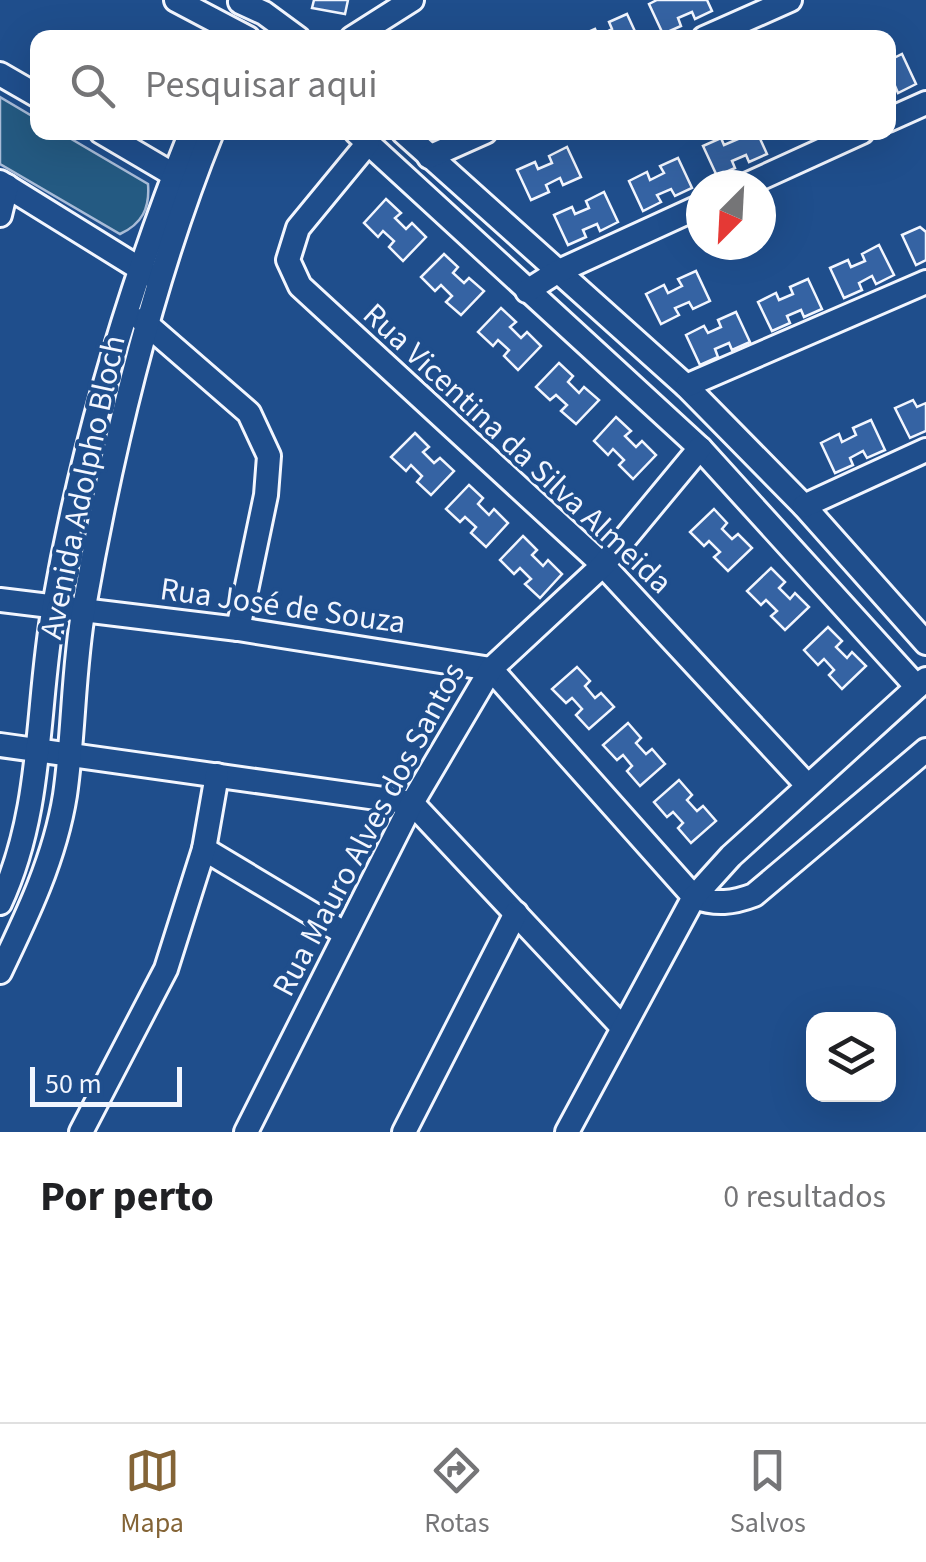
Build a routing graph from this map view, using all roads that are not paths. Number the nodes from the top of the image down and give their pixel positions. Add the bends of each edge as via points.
1 (176, 0) edge
2 (412, 0) edge
3 (790, 0) edge
4 (240, 1) edge
5 (266, 6) edge
6 (228, 30) edge
7 (239, 30) edge
8 (244, 30) edge
9 (290, 30) edge
10 (365, 30) edge
11 (722, 30) edge
12 (0, 74) edge
13 (30, 91) edge
14 (926, 103) edge
15 (896, 116) edge
16 (115, 140) edge
17 (188, 140) edge
18 (209, 140) edge
19 (361, 140) edge
20 (364, 140) edge
21 (411, 140) edge
22 (468, 140) edge
23 (844, 140) edge
24 (429, 157) junction
25 (776, 171) edge
26 (174, 175) junction
27 (4, 184) edge
28 (686, 213) edge
29 (0, 215) edge
30 (137, 268) junction
31 (557, 272) junction
32 (162, 282) junction
33 (926, 282) edge
34 (527, 291) junction
35 (125, 313) junction
36 (150, 324) junction
37 (686, 386) junction
38 (700, 448) junction
39 (926, 450) edge
40 (804, 506) junction
41 (603, 565) junction
42 (0, 600) edge
43 (54, 607) junction
44 (83, 611) junction
45 (238, 628) junction
46 (926, 643) edge
47 (491, 669) junction
48 (922, 682) edge
49 (0, 746) edge
50 (38, 750) junction
51 (926, 750) edge
52 (69, 755) junction
53 (217, 775) junction
54 (807, 785) junction
55 (412, 803) junction
56 (204, 849) junction
57 (2, 895) edge
58 (694, 897) junction
59 (33, 904) junction
60 (516, 913) junction
61 (344, 933) junction
62 (0, 972) edge
63 (622, 1028) junction
64 (81, 1132) edge
65 (246, 1132) edge
66 (404, 1132) edge
67 (567, 1132) edge

1 - 6 street
2 - 10 street
3 - 11 street
4 - 5 street
4 - 7 street
5 - 8 street
5 - 9 street
12 - 13 street
14 - 15 street
16 - 26 street
17 - 26 street, Avenida Adolpho Bloch
18 - 32 street, Avenida Adolpho Bloch
19 - 41 street, Rua Vicentina da Silva Almeida via 298,228 289,248 292,272 314,301
20 - 34 street
21 - 24 street
22 - 24 street
23 - 25 street
24 - 31 street
26 - 30 street, Avenida Adolpho Bloch
27 - 29 street
27 - 30 street
28 - 31 street
30 - 32 street
30 - 35 street, Avenida Adolpho Bloch
31 - 34 street
31 - 37 street
32 - 36 street, Avenida Adolpho Bloch
33 - 37 street
34 - 38 street
35 - 36 street
35 - 43 street, Avenida Adolpho Bloch
36 - 44 street, Avenida Adolpho Bloch
36 - 45 street via 249,413 269,456
37 - 40 street
38 - 41 street, Rua Mauro Alves dos Santos
38 - 48 street
39 - 40 street
40 - 46 street
41 - 47 street, Rua Mauro Alves dos Santos
41 - 54 street, Rua Vicentina da Silva Almeida
42 - 43 street, Rua José de Souza
43 - 44 street, Rua José de Souza
43 - 50 street, Avenida Adolpho Bloch
44 - 45 street, Rua José de Souza
44 - 52 street, Avenida Adolpho Bloch
45 - 47 street, Rua José de Souza
47 - 55 street, Rua Mauro Alves dos Santos
47 - 58 street
48 - 54 street
49 - 50 street
50 - 52 street
50 - 57 street, Avenida Adolpho Bloch via 27,836
51 - 58 street via 754,895 710,903
52 - 53 street
52 - 59 street, Avenida Adolpho Bloch via 64,798
53 - 55 street
53 - 56 street
54 - 58 street
55 - 60 street
55 - 61 street, Rua Mauro Alves dos Santos
56 - 61 street
56 - 64 street via 166,969
57 - 59 street
58 - 63 street
59 - 62 street, Avenida Adolpho Bloch
60 - 63 street
60 - 66 street
61 - 65 street, Rua Mauro Alves dos Santos
63 - 67 street

